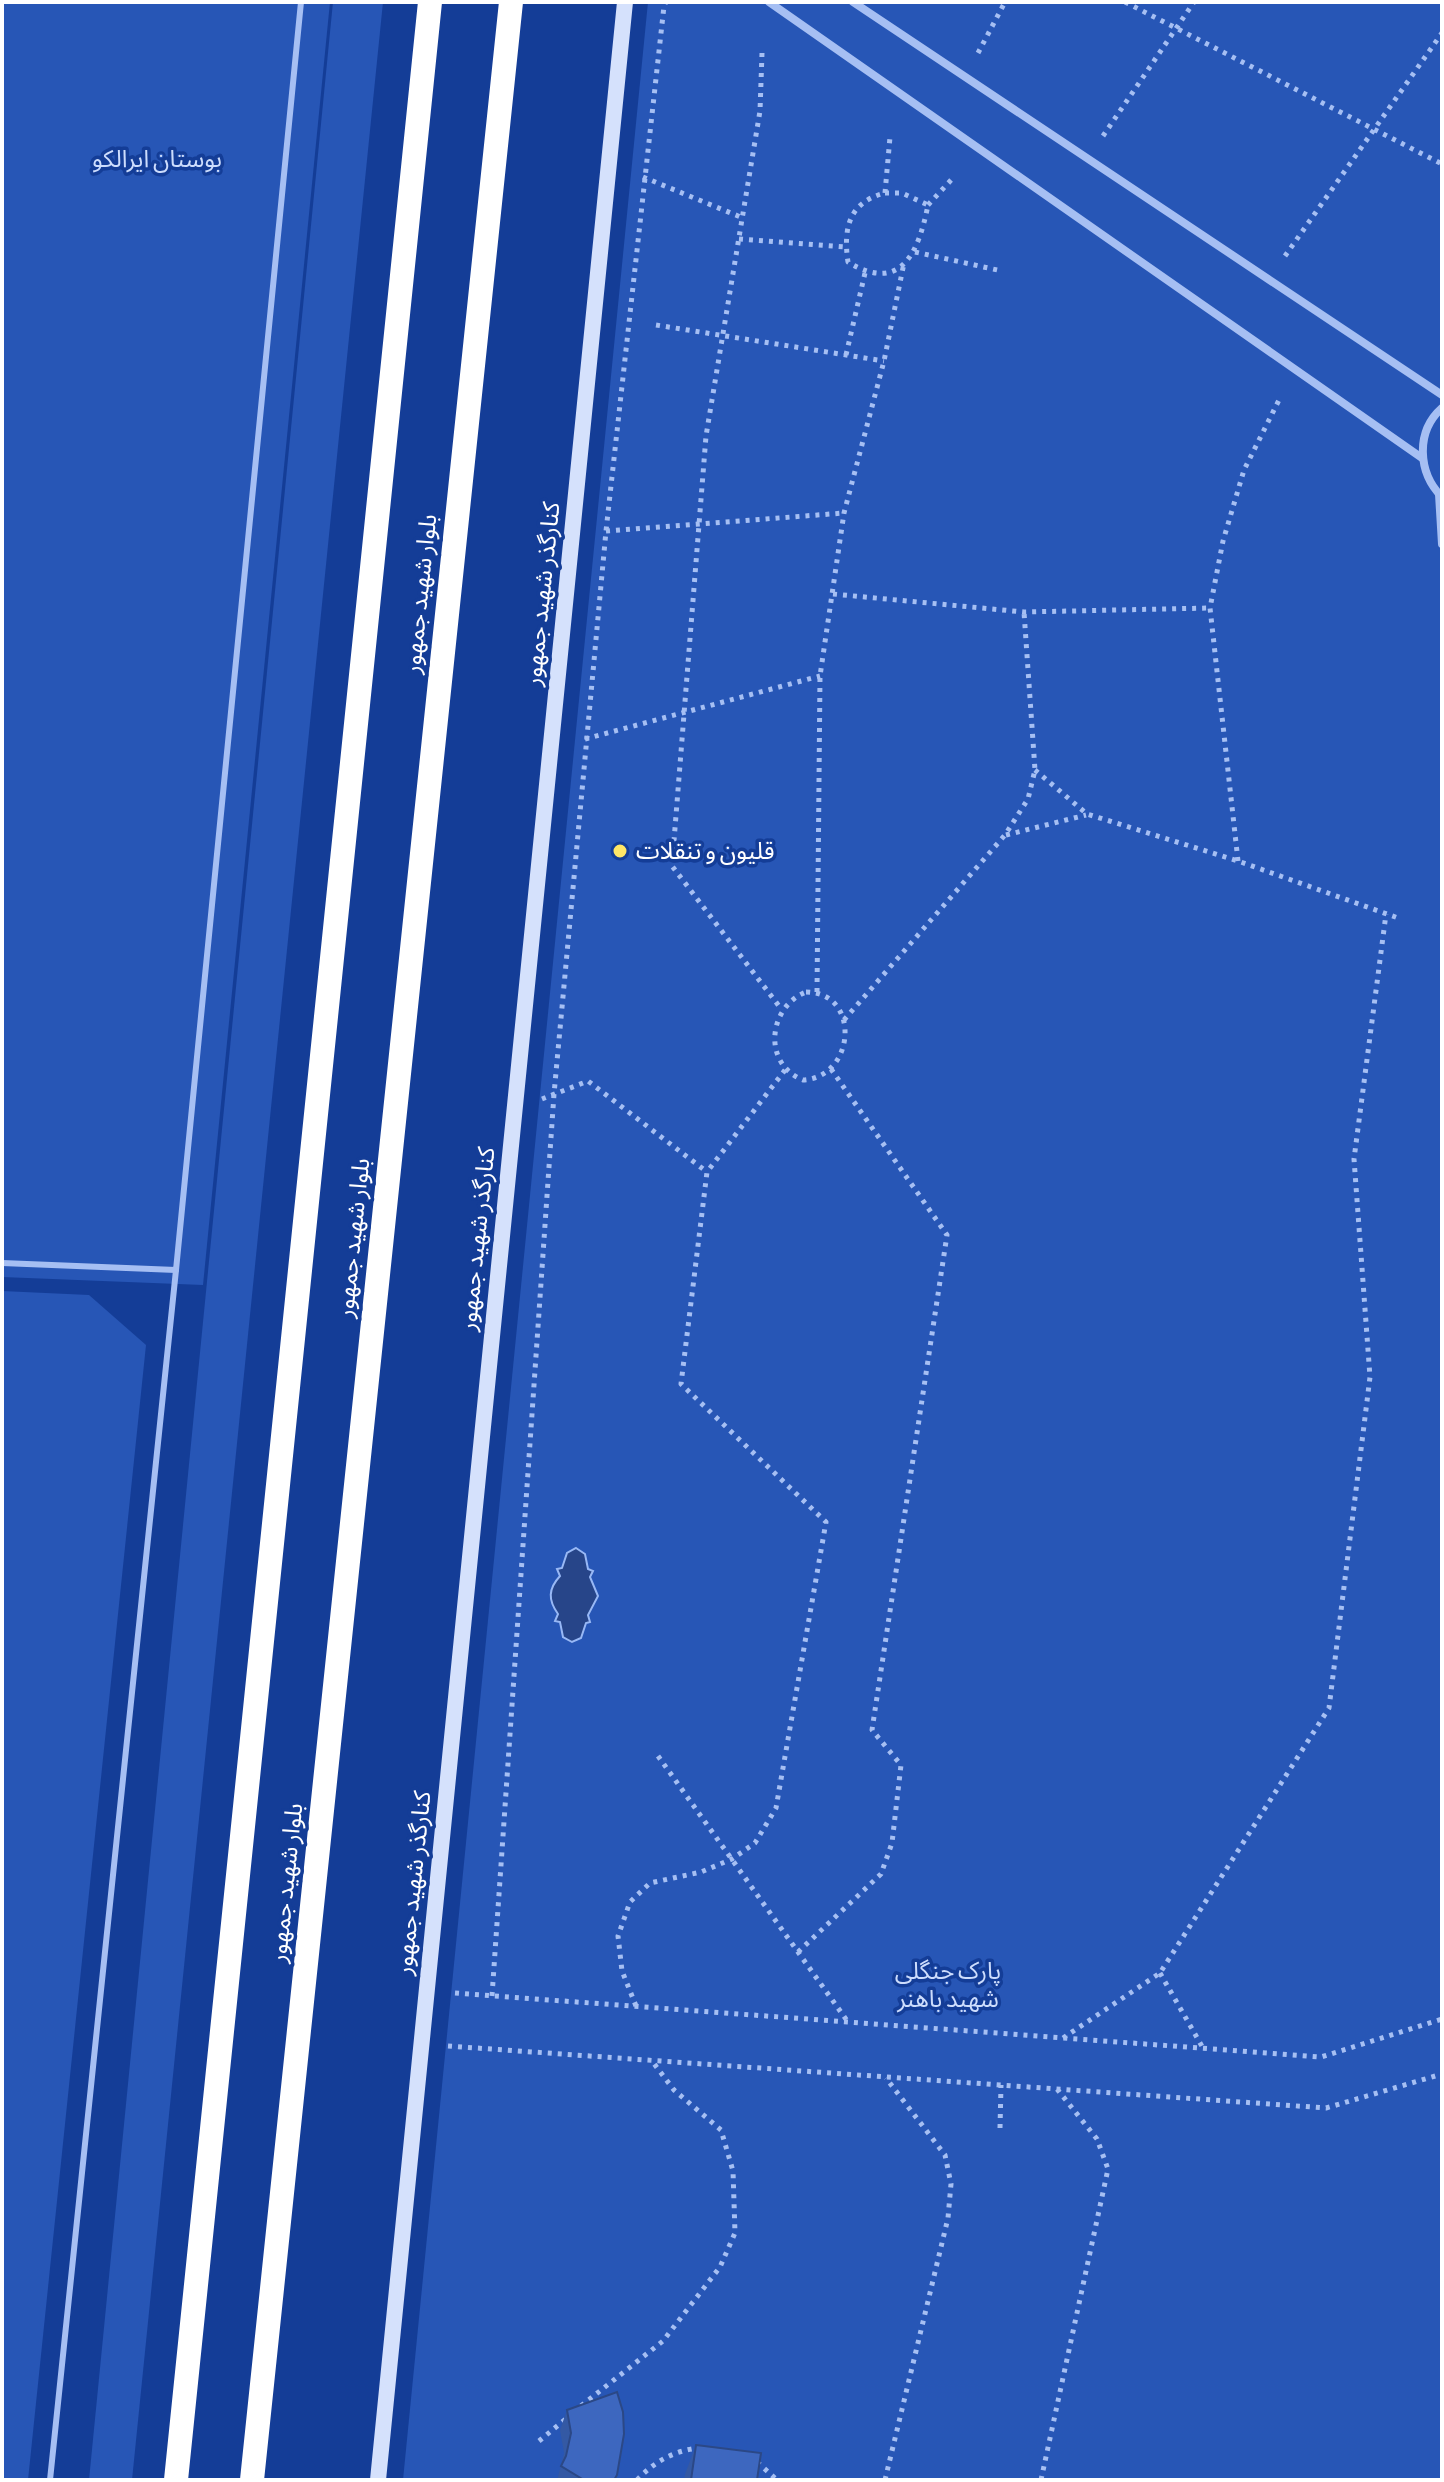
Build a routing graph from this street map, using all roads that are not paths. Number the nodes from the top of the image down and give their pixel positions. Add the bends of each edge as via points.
1 (301, 2) edge
2 (430, 2) edge
3 (511, 2) edge
4 (625, 2) edge
5 (769, 2) edge
6 (853, 2) edge
7 (1442, 395) edge
8 (1442, 408) edge
9 (1422, 458) junction
10 (1440, 496) edge
11 (1442, 544) edge
12 (2, 1263) edge
13 (176, 1270) junction
14 (50, 2480) edge
15 (176, 2480) edge
16 (252, 2480) edge
17 (378, 2480) edge

1 - 13 lane
2 - 15 highway, بلوار شهید جمهور
3 - 16 highway, بلوار شهید جمهور
4 - 17 street, کنارگذر شهید جمهور
5 - 9 street
6 - 7 street
8 - 9 street via 1428,426
9 - 10 street via 1427,478
10 - 11 street
12 - 13 lane
13 - 14 lane

